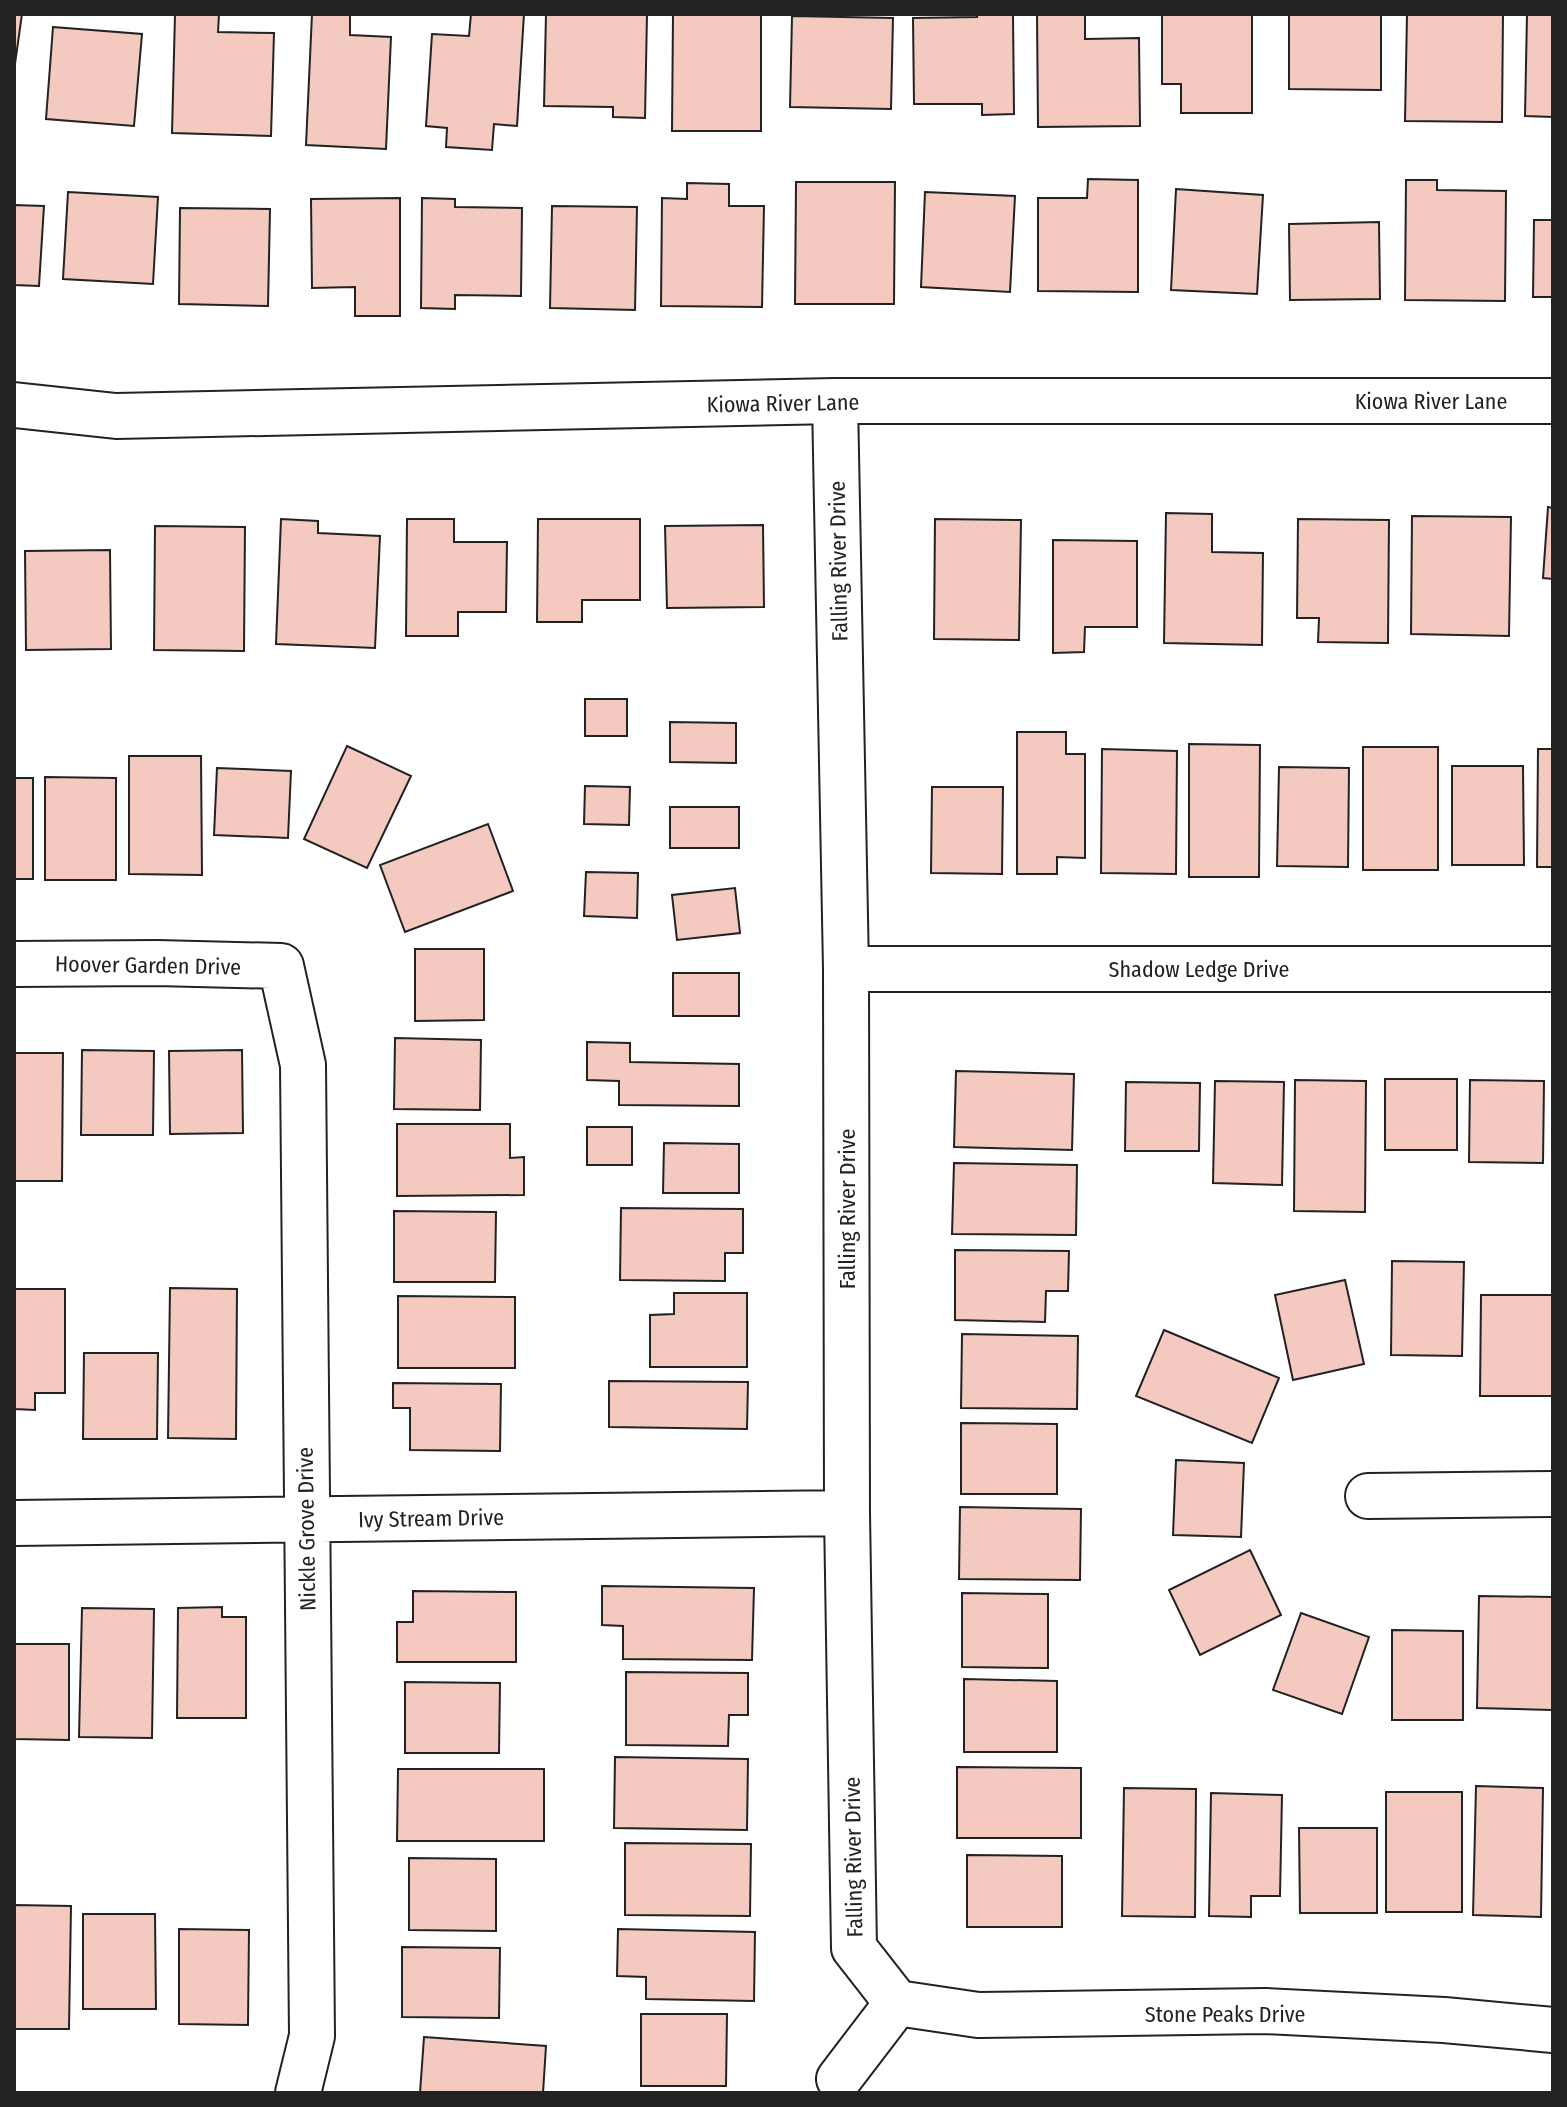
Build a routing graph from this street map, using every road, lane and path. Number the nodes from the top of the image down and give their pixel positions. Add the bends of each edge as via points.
1 (835, 401) junction
2 (1553, 401) edge
3 (14, 405) edge
4 (14, 964) edge
5 (281, 966) joint
6 (846, 969) junction
7 (1553, 969) edge
8 (1553, 1494) edge
9 (1368, 1496) dead end
10 (847, 1513) junction
11 (306, 1519) junction
12 (14, 1523) edge
13 (897, 2003) junction
14 (1553, 2030) edge
15 (839, 2079) dead end
16 (298, 2093) edge

1 - 2 street, Kiowa River Lane
1 - 3 street, Kiowa River Lane via 116,416
1 - 6 street, Falling River Drive
4 - 5 street, Hoover Garden Drive
5 - 11 street, Nickle Grove Drive via 303,1065
6 - 7 street, Shadow Ledge Drive
6 - 10 street, Falling River Drive
8 - 9 street
10 - 11 street, Ivy Stream Drive
10 - 13 street, Falling River Drive via 854,1948
11 - 12 street, Ivy Stream Drive
11 - 16 street, Nickle Grove Drive via 312,2036
13 - 14 street, Stone Peaks Drive via 978,2015 1265,2011
13 - 15 street

